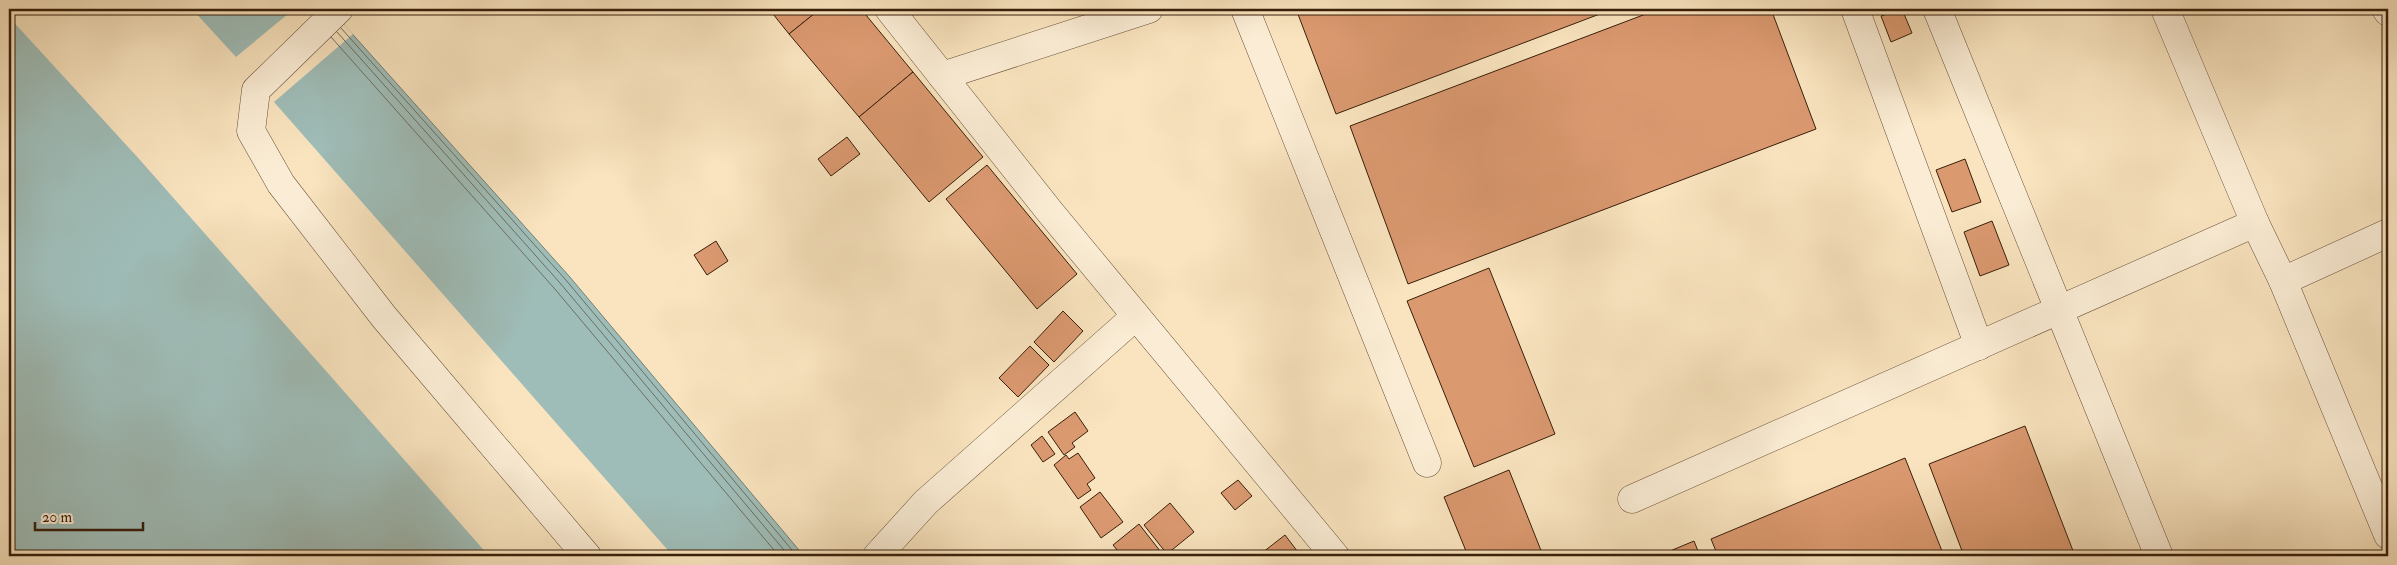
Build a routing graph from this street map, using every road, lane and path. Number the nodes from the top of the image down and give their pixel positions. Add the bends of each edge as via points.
1 (339, 9) edge
2 (889, 9) edge
3 (1148, 9) edge
4 (1245, 9) edge
5 (1855, 9) edge
6 (1937, 9) edge
7 (2165, 9) edge
8 (2386, 9) edge
9 (2388, 12) edge
10 (942, 76) junction
11 (2256, 223) junction
12 (2388, 233) edge
13 (2283, 281) junction
14 (2059, 310) junction
15 (1136, 316) junction
16 (1978, 346) junction
17 (1428, 464) dead end
18 (1632, 499) dead end
19 (2388, 534) edge
20 (587, 556) edge
21 (877, 556) edge
22 (1335, 556) edge
23 (2159, 556) edge

1 - 20 lane via 256,90 251,131 281,184 378,309
2 - 10 lane
3 - 10 lane
4 - 17 lane
5 - 16 lane
6 - 14 lane
7 - 11 lane
8 - 9 lane
10 - 15 lane
11 - 13 lane
11 - 14 lane
12 - 13 lane
13 - 19 lane
14 - 16 lane
14 - 23 lane
15 - 21 lane via 926,502
15 - 22 lane
16 - 18 lane

